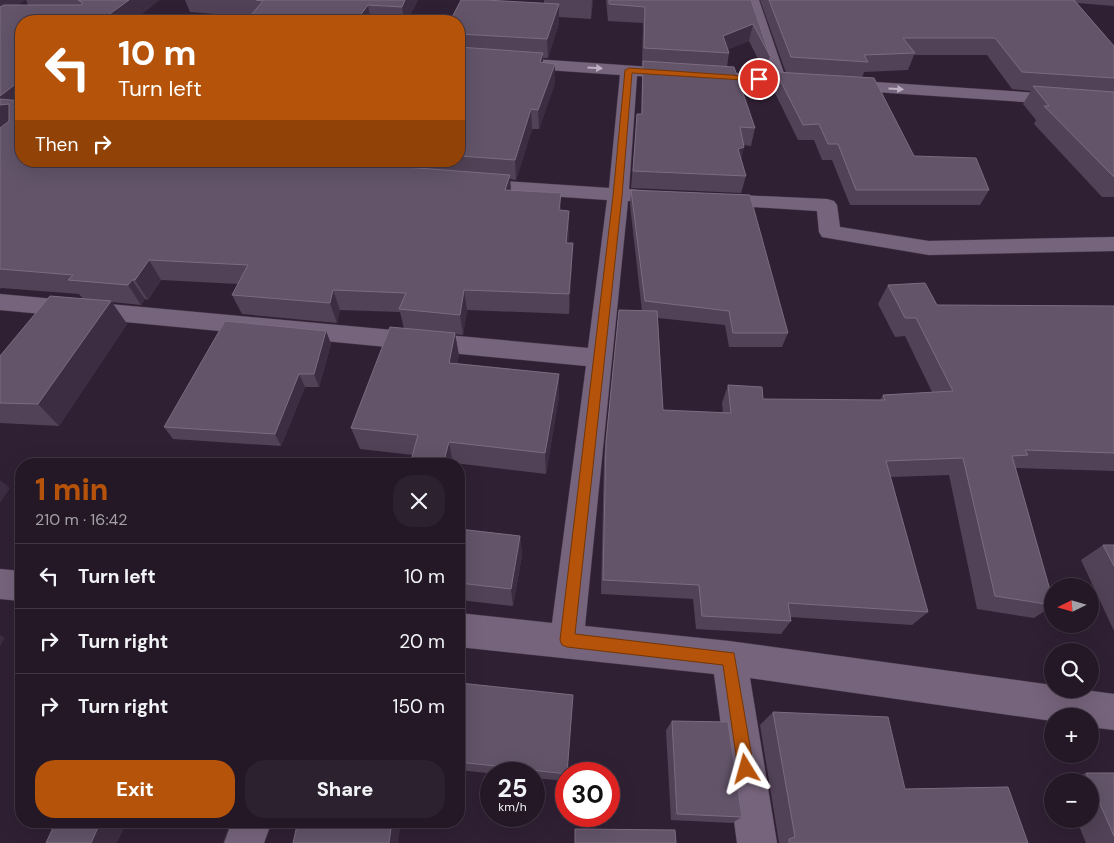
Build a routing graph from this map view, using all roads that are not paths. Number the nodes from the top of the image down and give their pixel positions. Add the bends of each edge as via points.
1 (752, 0) edge
2 (465, 48) edge
3 (465, 59) edge
4 (629, 70) junction
5 (776, 74) junction
6 (1114, 89) edge
7 (1114, 103) edge
8 (459, 184) edge
9 (618, 196) junction
10 (1114, 244) edge
11 (0, 302) edge
12 (599, 358) junction
13 (0, 584) edge
14 (15, 585) edge
15 (465, 631) edge
16 (567, 640) junction
17 (729, 658) junction
18 (1114, 712) edge
19 (249, 828) edge
20 (244, 843) edge
21 (757, 843) edge

1 - 5 street
2 - 5 street
3 -> 4 street
4 - 5 street
4 - 9 street
5 - 6 street
5 -> 7 street
8 - 9 street
9 - 10 street via 826,205 830,232 929,248
9 - 12 street
11 - 12 street
12 - 16 street
13 - 14 street
15 - 16 street
16 - 17 street
17 - 18 street
17 - 21 street
19 - 20 street

